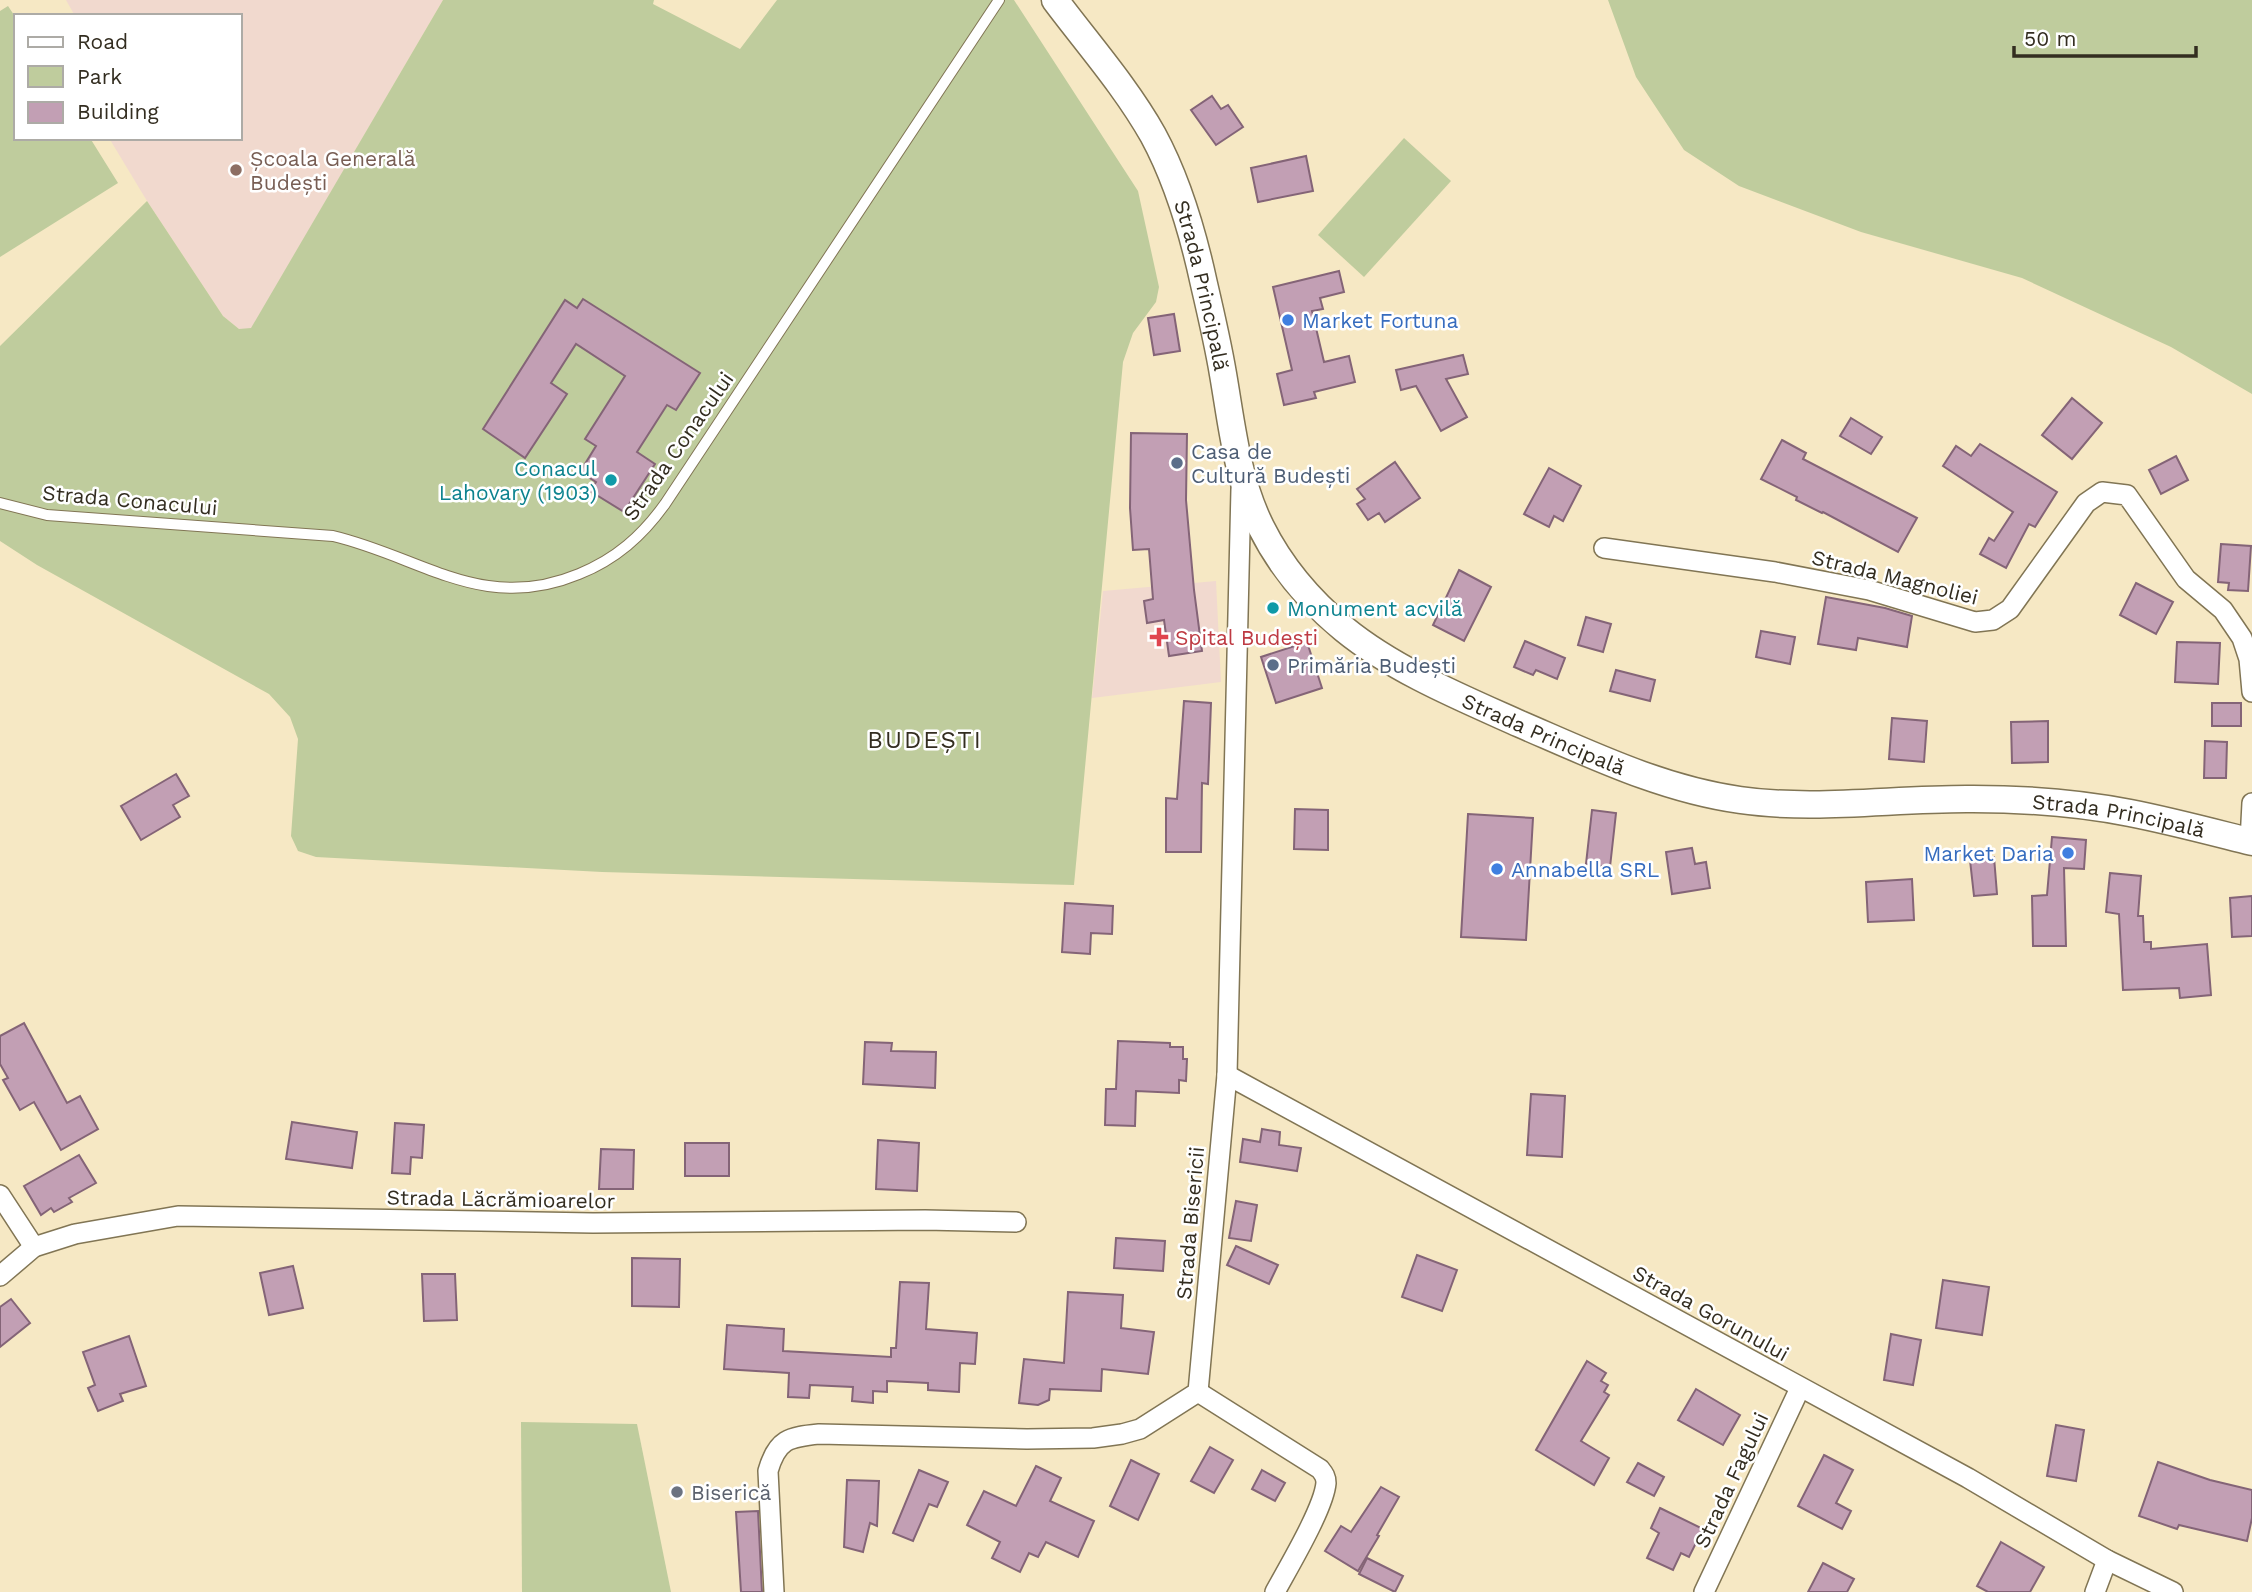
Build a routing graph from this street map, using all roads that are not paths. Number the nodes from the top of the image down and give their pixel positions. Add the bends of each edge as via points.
1 (999, 0) edge
2 (1055, 0) edge
3 (1242, 476) junction
4 (0, 503) edge
5 (1604, 548) dead end
6 (2252, 692) edge
7 (2252, 803) edge
8 (2251, 841) edge
9 (1227, 1075) junction
10 (0, 1195) edge
11 (1016, 1222) dead end
12 (34, 1247) junction
13 (0, 1276) edge
14 (1800, 1388) junction
15 (1198, 1392) junction
16 (2107, 1560) junction
17 (774, 1592) edge
18 (1275, 1592) edge
19 (1704, 1592) edge
20 (2095, 1592) edge
21 (2173, 1592) edge

1 - 4 lane, Strada Conacului via 665,504 623,550 594,568 536,587 482,586 333,537 47,515
2 - 3 main road, Strada Principală via 1134,105 1178,192 1203,279
3 - 8 main road, Strada Principală via 1274,552 1320,608 1348,632 1416,674 1637,774 1709,795 1764,803 1969,799 2086,806
3 - 9 street, Strada Bisericii
5 - 6 street, Strada Magnoliei via 1869,590 1975,622 1993,620 2010,609 2086,503 2102,492 2127,495 2186,579 2223,610 2242,638
7 - 8 street
9 - 14 street, Strada Gorunului
9 - 15 street, Strada Bisericii
10 - 12 street
11 - 12 street, Strada Lăcrămioarelor via 593,1223 178,1216 75,1234
12 - 13 street, Strada Lăcrămioarelor
14 - 16 street, Strada Gorunului via 1968,1478
14 - 19 street, Strada Fagului
15 - 17 street via 1140,1429 1112,1436 1027,1439 820,1434 788,1439 780,1444 768,1471
15 - 18 street via 1326,1476 1317,1509
16 - 20 street
16 - 21 street, Strada Gorunului

